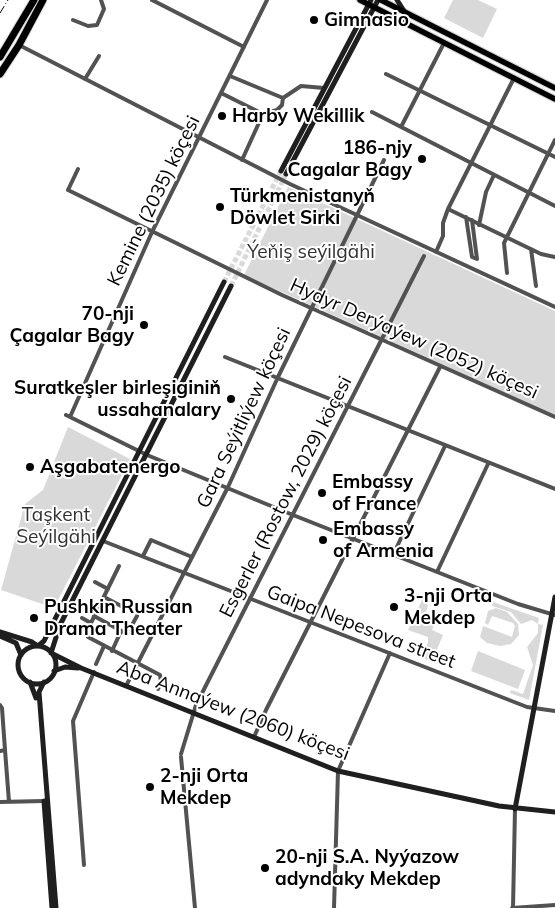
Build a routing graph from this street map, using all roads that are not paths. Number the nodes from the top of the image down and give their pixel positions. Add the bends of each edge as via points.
1 (34, 0) edge
2 (43, 0) edge
3 (101, 0) edge
4 (152, 0) edge
5 (267, 0) edge
6 (360, 0) edge
7 (379, 0) edge
8 (397, 0) edge
9 (371, 4) edge
10 (404, 12) junction
11 (73, 20) dead end
12 (444, 43) junction
13 (19, 45) junction
14 (244, 47) junction
15 (0, 56) edge
16 (99, 56) dead end
17 (0, 74) edge
18 (386, 74) dead end
19 (230, 76) junction
20 (514, 78) junction
21 (85, 79) junction
22 (324, 88) junction
23 (555, 88) edge
24 (419, 92) junction
25 (221, 93) junction
26 (283, 98) junction
27 (555, 99) edge
28 (372, 112) dead end
29 (263, 114) junction
30 (490, 126) junction
31 (401, 127) junction
32 (199, 138) junction
33 (555, 140) edge
34 (548, 154) junction
35 (555, 157) edge
36 (242, 160) junction
37 (384, 160) dead end
38 (471, 164) junction
39 (78, 169) dead end
40 (494, 175) junction
41 (530, 193) junction
42 (555, 206) edge
43 (448, 209) junction
44 (357, 216) junction
45 (466, 217) junction
46 (472, 220) junction
47 (479, 225) junction
48 (152, 232) junction
49 (506, 237) junction
50 (531, 249) junction
51 (436, 252) junction
52 (424, 256) dead end
53 (555, 257) edge
54 (507, 273) dead end
55 (224, 282) tunnel mouth
56 (232, 286) tunnel mouth
57 (536, 286) dead end
58 (555, 307) edge
59 (311, 308) junction
60 (382, 340) junction
61 (226, 357) dead end
62 (440, 366) junction
63 (278, 377) junction
64 (348, 405) junction
65 (555, 417) edge
66 (407, 431) junction
67 (445, 446) junction
68 (141, 452) junction
69 (147, 455) junction
70 (488, 464) junction
71 (228, 487) junction
72 (555, 489) edge
73 (293, 515) junction
74 (353, 539) junction
75 (103, 541) junction
76 (393, 555) junction
77 (143, 556) junction
78 (192, 557) junction
79 (119, 566) dead end
80 (437, 572) junction
81 (184, 573) junction
82 (95, 582) dead end
83 (108, 589) junction
84 (104, 597) junction
85 (555, 597) edge
86 (249, 598) junction
87 (124, 608) dead end
88 (553, 615) edge
89 (94, 616) junction
90 (137, 616) dead end
91 (82, 618) dead end
92 (91, 623) junction
93 (311, 623) junction
94 (121, 631) junction
95 (0, 632) edge
96 (0, 636) edge
97 (38, 646) junction
98 (104, 646) junction
99 (112, 651) junction
100 (51, 653) junction
101 (390, 653) junction
102 (21, 655) junction
103 (96, 664) dead end
104 (137, 664) junction
105 (81, 668) junction
106 (54, 671) junction
107 (94, 672) junction
108 (30, 682) junction
109 (44, 682) junction
110 (126, 686) junction
111 (158, 689) dead end
112 (0, 704) edge
113 (533, 708) junction
114 (555, 711) edge
115 (193, 712) junction
116 (254, 737) junction
117 (3, 750) edge
118 (338, 771) junction
119 (44, 801) junction
120 (0, 802) edge
121 (9, 802) junction
122 (515, 809) junction
123 (555, 812) edge
124 (84, 866) dead end
125 (555, 906) edge
126 (52, 908) edge
127 (56, 908) edge
128 (195, 908) edge
129 (334, 908) edge
130 (512, 908) edge

1 - 15 highway
2 - 13 highway
3 - 11 street via 104,9 97,25 88,26
4 - 14 street
5 - 14 street, Kemine (2035) köçesi
6 - 9 main road
7 - 9 main road
7 - 10 main road
8 - 10 main road
9 - 12 main road
9 - 22 main road
9 - 22 main road via 284,173
10 - 23 main road
12 - 20 main road
12 - 24 street
13 - 17 highway
13 - 21 street
14 - 19 street, Kemine (2035) köçesi
16 - 21 street
18 - 24 street
19 - 25 street, Kemine (2035) köçesi
19 - 26 street
20 - 27 main road
20 - 30 street
21 - 32 street
22 - 26 street via 301,86
24 - 30 street
24 - 31 street
25 - 29 street
25 - 32 street, Kemine (2035) köçesi
26 - 29 street via 277,110
28 - 31 street
29 - 36 street
30 - 34 street
30 - 38 street
31 - 38 street
32 - 36 street
32 - 48 street, Kemine (2035) köçesi
33 - 34 street
34 - 35 street
34 - 41 street
36 - 44 street
37 - 44 street, Gara Seýitliýew köçesi
38 - 40 street
38 - 43 street
39 - 48 street, Hydyr Derýaýew (2052) köçesi via 68,190
40 - 41 street
40 - 47 street via 486,192
41 - 42 street
41 - 49 street
43 - 45 street
43 - 51 street
44 - 51 street
44 - 59 street, Gara Seýitliýew köçesi
45 - 46 street
45 - 46 street via 472,257 477,259
46 - 47 street
47 - 49 street
48 - 59 street, Hydyr Derýaýew (2052) köçesi
48 - 68 street, Kemine (2035) köçesi via 68,416
49 - 50 street
49 - 54 street
50 - 53 street
50 - 57 street
51 - 58 street
52 - 60 street, Esgerler (Rostow, 2029) köçesi
55 - 68 main road
56 - 69 main road
59 - 60 street, Hydyr Derýaýew (2052) köçesi
59 - 63 street, Gara Seýitliýew köçesi
60 - 62 street, Hydyr Derýaýew (2052) köçesi
60 - 64 street, Esgerler (Rostow, 2029) köçesi
61 - 63 street
62 - 65 street, Hydyr Derýaýew (2052) köçesi
62 - 66 street
63 - 64 street
63 - 71 street, Gara Seýitliýew köçesi
64 - 66 street
64 - 73 street, Esgerler (Rostow, 2029) köçesi
66 - 67 street
66 - 74 street
67 - 70 street
67 - 76 street
68 - 69 street
68 - 97 main road via 55,622
69 - 71 street
69 - 75 main road
70 - 72 street
70 - 80 street
71 - 73 street
71 - 78 street, Gara Seýitliýew köçesi
73 - 74 street
73 - 86 street, Esgerler (Rostow, 2029) köçesi
74 - 76 street
74 - 93 street
75 - 77 street, Gaipa Nepesova street
75 - 100 main road via 60,625
76 - 80 street
77 - 78 street via 151,540
77 - 81 street, Gaipa Nepesova street
78 - 81 street, Gara Seýitliýew köçesi
79 - 83 street
80 - 88 street
81 - 86 street, Gaipa Nepesova street
81 - 104 street, Gara Seýitliýew köçesi
82 - 83 street
83 - 84 street
84 - 87 street
84 - 89 street
85 - 88 main road
86 - 93 street, Gaipa Nepesova street
86 - 115 street, Esgerler (Rostow, 2029) köçesi
88 - 113 main road
89 - 92 street
89 - 94 street
90 - 94 street via 128,634
91 - 92 street
92 - 98 street via 88,637
93 - 101 street, Gaipa Nepesova street
93 - 116 street via 264,709
94 - 99 street
95 - 97 main road
96 - 102 main road via 16,643
97 - 100 main road
97 - 102 main road via 28,648
98 - 99 street
98 - 103 street
99 - 104 street
100 - 105 main road, Aba Annaýew (2060) köçesi
100 - 106 main road via 55,661
101 - 113 street, Gaipa Nepesova street
101 - 118 street
102 - 108 main road via 18,666
104 - 110 street, Gara Seýitliýew köçesi
104 - 111 street via 160,675
105 - 106 main road via 65,667
105 - 107 main road, Aba Annaýew (2060) köçesi
106 - 109 main road
107 - 110 main road, Aba Annaýew (2060) köçesi
107 - 124 street via 72,721
108 - 109 main road
108 - 119 main road via 36,693
109 - 127 main road via 39,692
110 - 115 main road, Aba Annaýew (2060) köçesi
112 - 117 street
113 - 114 street, Gaipa Nepesova street
113 - 122 main road
115 - 116 main road, Aba Annaýew (2060) köçesi
115 - 128 street, Esgerler (Rostow, 2029) köçesi via 181,755
116 - 118 main road, Aba Annaýew (2060) köçesi
117 - 121 street
118 - 122 main road, Aba Annaýew (2060) köçesi
118 - 129 street
119 - 121 street
119 - 126 main road
120 - 121 street
122 - 123 main road, Aba Annaýew (2060) köçesi
122 - 130 street
125 - 130 street

